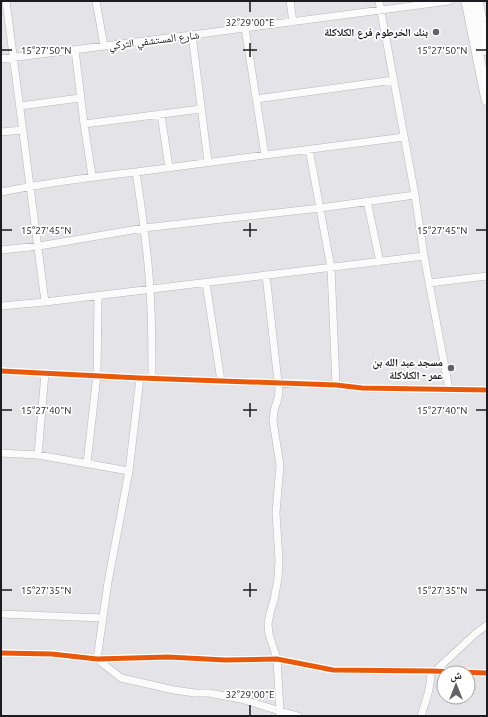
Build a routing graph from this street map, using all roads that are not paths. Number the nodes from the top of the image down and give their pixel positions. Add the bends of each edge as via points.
1 (6, 1) edge
2 (96, 1) edge
3 (290, 1) edge
4 (379, 1) edge
5 (449, 1) edge
6 (467, 1) edge
7 (476, 1) edge
8 (381, 10) junction
9 (292, 22) junction
10 (245, 28) junction
11 (192, 35) junction
12 (485, 36) edge
13 (104, 46) junction
14 (75, 50) junction
15 (487, 50) edge
16 (13, 58) junction
17 (1, 59) edge
18 (394, 80) junction
19 (80, 98) junction
20 (256, 99) junction
21 (487, 100) edge
22 (20, 106) junction
23 (201, 109) junction
24 (161, 114) junction
25 (84, 124) junction
26 (23, 130) junction
27 (1, 132) edge
28 (404, 137) junction
29 (310, 149) junction
30 (265, 155) junction
31 (208, 162) junction
32 (169, 168) junction
33 (136, 172) junction
34 (92, 176) junction
35 (31, 186) junction
36 (1, 192) edge
37 (414, 195) junction
38 (366, 201) junction
39 (320, 208) junction
40 (144, 228) junction
41 (39, 246) junction
42 (1, 250) edge
43 (424, 256) junction
44 (380, 262) junction
45 (331, 268) junction
46 (266, 276) junction
47 (487, 276) edge
48 (206, 283) junction
49 (429, 283) junction
50 (150, 289) junction
51 (98, 296) junction
52 (46, 302) junction
53 (1, 306) edge
54 (1, 371) edge
55 (45, 373) junction
56 (96, 376) junction
57 (140, 378) junction
58 (152, 379) junction
59 (221, 381) junction
60 (278, 384) junction
61 (336, 385) junction
62 (449, 390) junction
63 (487, 390) edge
64 (1, 452) edge
65 (38, 455) junction
66 (87, 463) junction
67 (128, 471) junction
68 (1, 614) edge
69 (103, 618) junction
70 (487, 625) edge
71 (1, 653) edge
72 (277, 659) junction
73 (96, 660) junction
74 (433, 671) junction
75 (487, 673) edge
76 (279, 714) edge
77 (298, 716) edge
78 (421, 716) edge

1 - 16 street
2 - 13 street
3 - 9 street
4 - 8 street
5 - 8 street, شارع المستشفي التركي
6 - 21 main road
7 - 12 main road
8 - 9 street, شارع المستشفي التركي
8 - 18 street
9 - 10 street, شارع المستشفي التركي
10 - 11 street, شارع المستشفي التركي
10 - 20 street
11 - 13 street, شارع المستشفي التركي
11 - 23 street
12 - 15 main road
13 - 14 street, شارع المستشفي التركي
14 - 16 street, شارع المستشفي التركي
14 - 19 street
16 - 17 street, شارع المستشفي التركي
16 - 22 street
18 - 20 street
18 - 28 street
19 - 22 street
19 - 25 street
20 - 30 street
22 - 26 street
23 - 24 street
23 - 31 street
24 - 25 street
24 - 32 street
25 - 34 street
26 - 27 street
26 - 35 street
28 - 29 street
28 - 37 street
29 - 30 street
29 - 39 street
30 - 31 street
31 - 32 street
32 - 33 street
33 - 34 street
33 - 40 street
34 - 35 street
35 - 36 street
35 - 41 street
37 - 38 street
37 - 43 street
38 - 39 street
38 - 44 street
39 - 40 street
39 - 45 street
40 - 41 street
40 - 50 street
41 - 42 street
41 - 52 street
43 - 44 street
43 - 49 street
44 - 45 street
45 - 46 street
45 - 61 street
46 - 48 street
46 - 60 street
47 - 49 street
48 - 50 street
48 - 59 street
49 - 62 street
50 - 51 street
50 - 58 street
51 - 52 street
51 - 56 street
52 - 53 street
54 - 55 street
55 - 56 street
55 - 65 street
56 - 57 street
56 - 66 street
57 - 58 street
57 - 67 street
58 - 59 street
59 - 60 street
60 - 61 street
60 - 72 street via 273,421 280,465 276,513 279,560 278,578 268,624 268,634
61 - 62 street
62 - 63 street
64 - 65 street
65 - 66 street
66 - 67 street
67 - 69 street
68 - 69 street
69 - 73 street
70 - 74 street
71 - 73 street via 52,654
72 - 73 street via 168,657
72 - 74 street via 333,670
72 - 76 street
73 - 76 street via 121,678 174,690 241,699
74 - 75 street
74 - 78 street
76 - 77 street

